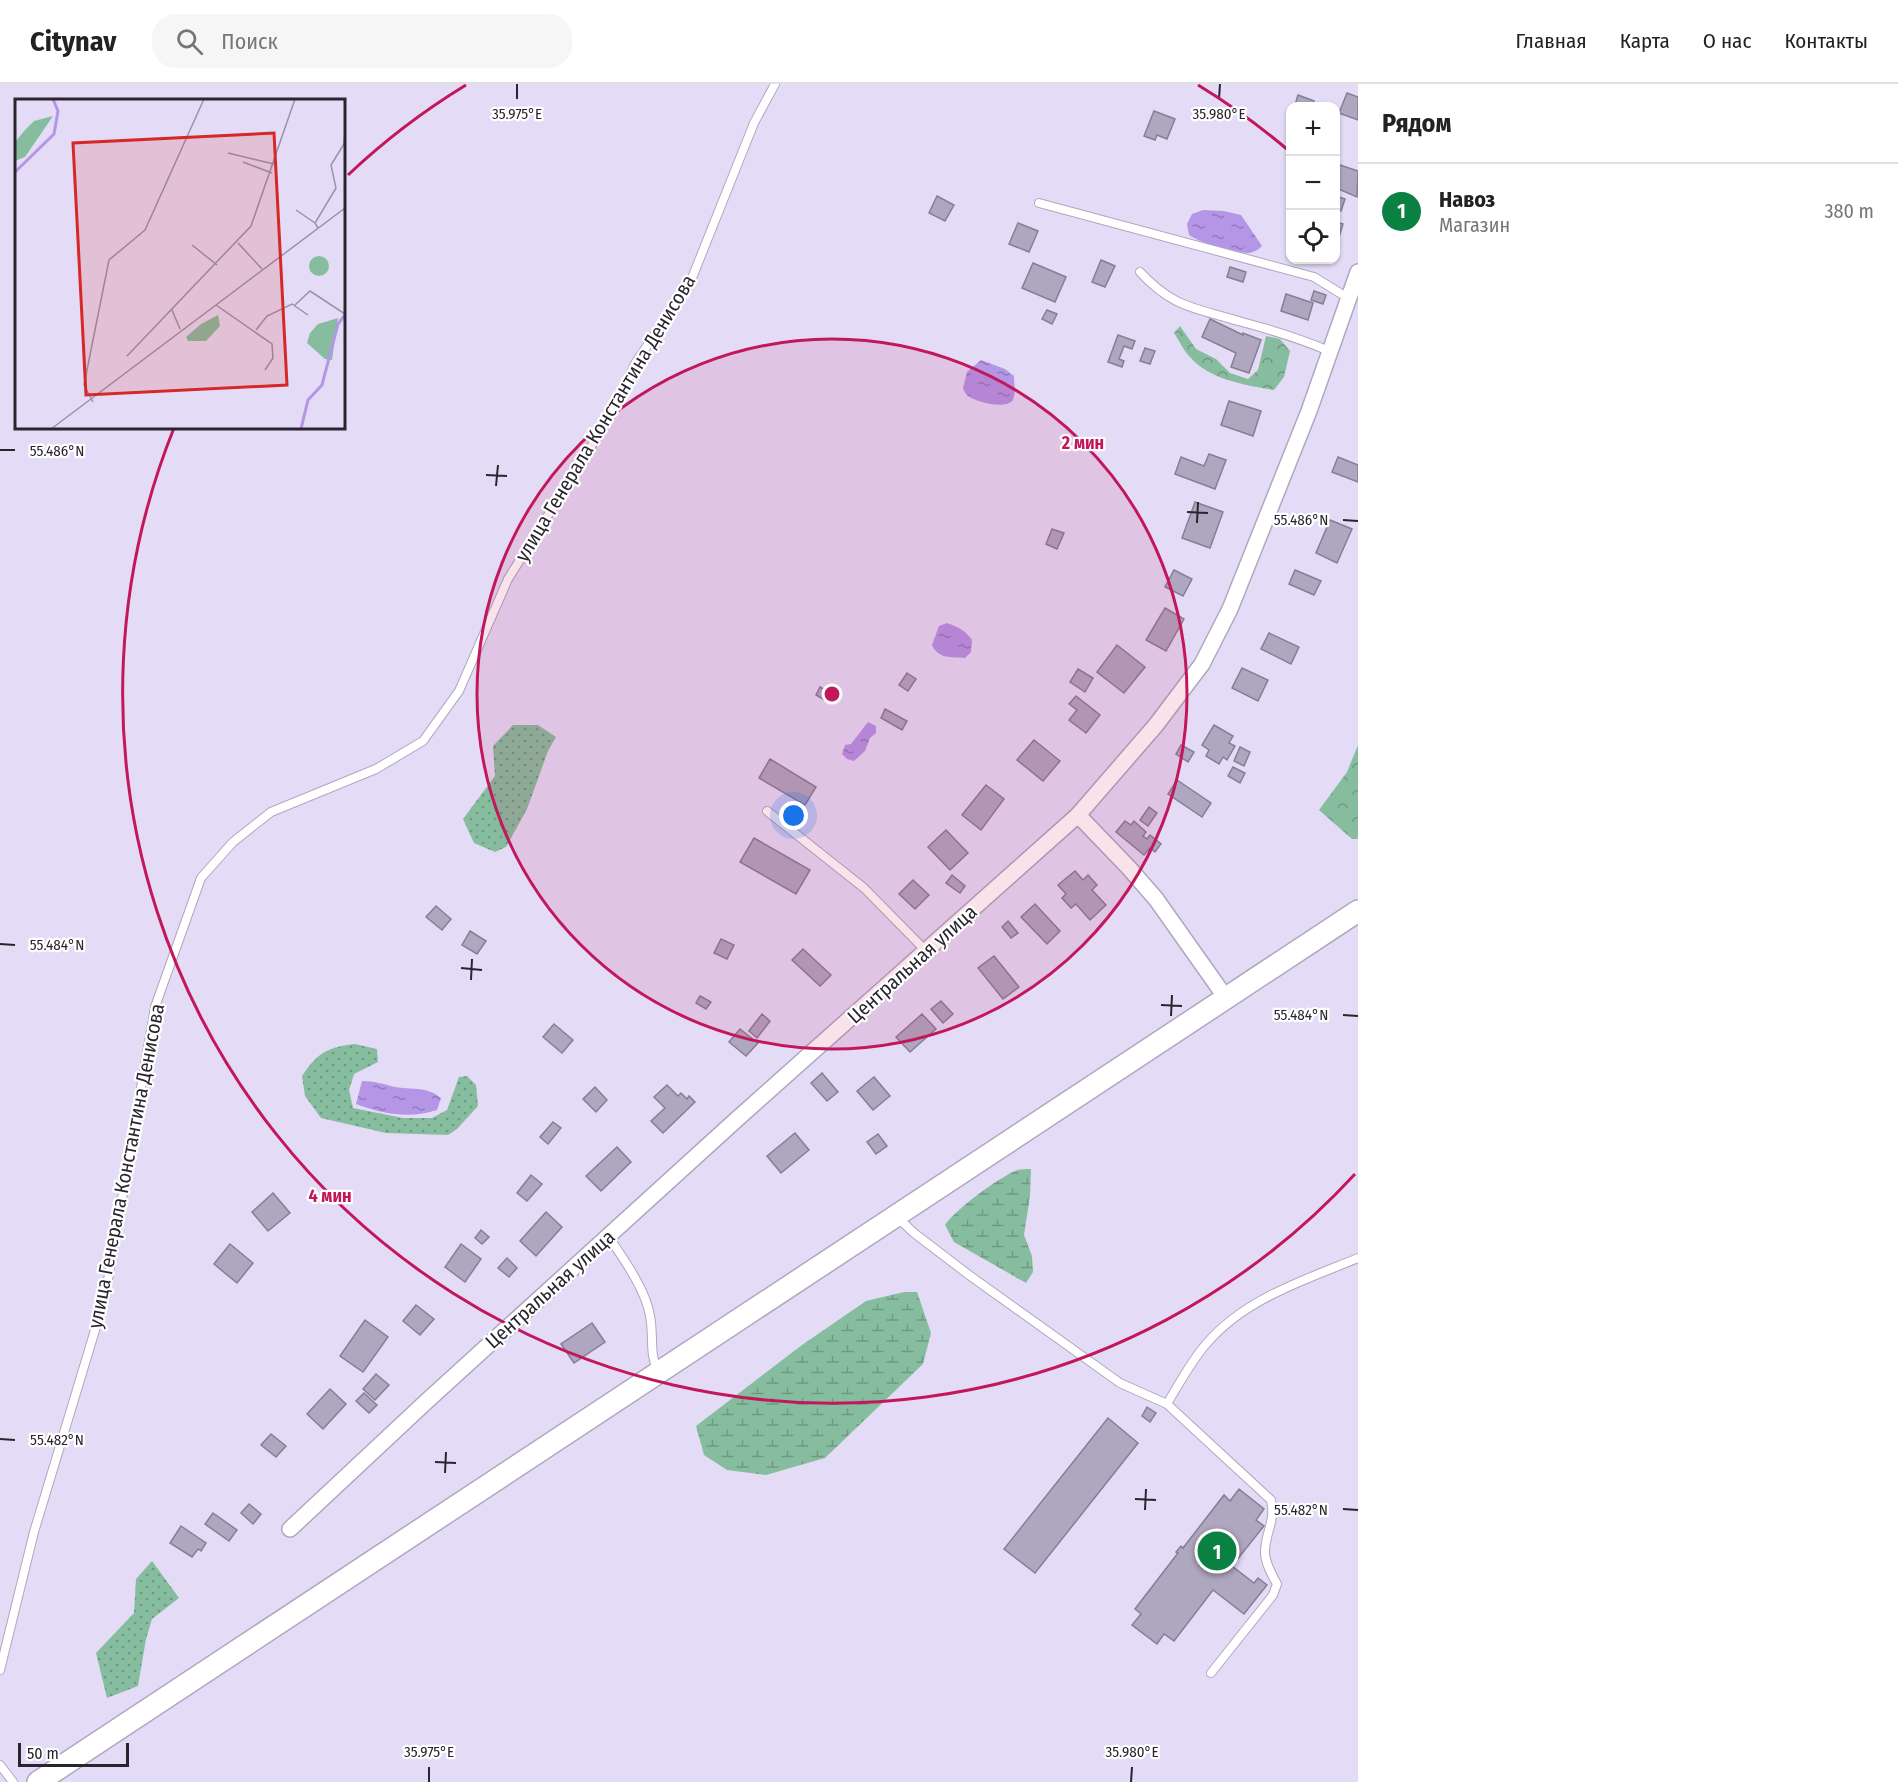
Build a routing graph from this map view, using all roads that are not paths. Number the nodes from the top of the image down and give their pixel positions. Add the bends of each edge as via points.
1 (775, 84) edge
2 (1040, 203) dead end
3 (1140, 272) dead end
4 (1358, 272) edge
5 (1348, 298) junction
6 (1329, 351) junction
7 (768, 811) dead end
8 (1078, 815) junction
9 (1358, 911) edge
10 (927, 952) junction
11 (1226, 998) junction
12 (897, 1217) junction
13 (608, 1236) junction
14 (1358, 1258) edge
15 (658, 1372) junction
16 (1167, 1404) junction
17 (290, 1529) dead end
18 (0, 1670) edge
19 (1211, 1673) dead end
20 (0, 1765) edge
21 (13, 1782) edge
22 (38, 1782) edge

1 - 18 lane, улица Генерала Константина Денисова via 754,123 690,283 636,362 612,413 508,579 459,691 423,741 376,769 271,812 232,842 201,878 154,1007 105,1297 34,1532
2 - 5 lane via 1314,277
3 - 6 lane via 1156,289 1188,307 1295,337
4 - 5 street, Центральная улица
5 - 6 street, Центральная улица
6 - 8 street, Центральная улица via 1309,411 1215,641 1156,725
7 - 10 lane via 864,888
8 - 10 street, Центральная улица
8 - 11 street via 1156,899
9 - 11 main road
10 - 13 street, Центральная улица
11 - 12 main road
12 - 15 main road
12 - 16 lane via 969,1275 1119,1383
13 - 15 lane via 634,1276 650,1315 652,1361
13 - 17 street, Центральная улица
14 - 16 lane via 1261,1299 1243,1311 1206,1344
15 - 22 main road
16 - 19 lane via 1270,1500 1274,1513 1265,1554 1276,1584 1273,1594
20 - 21 lane

